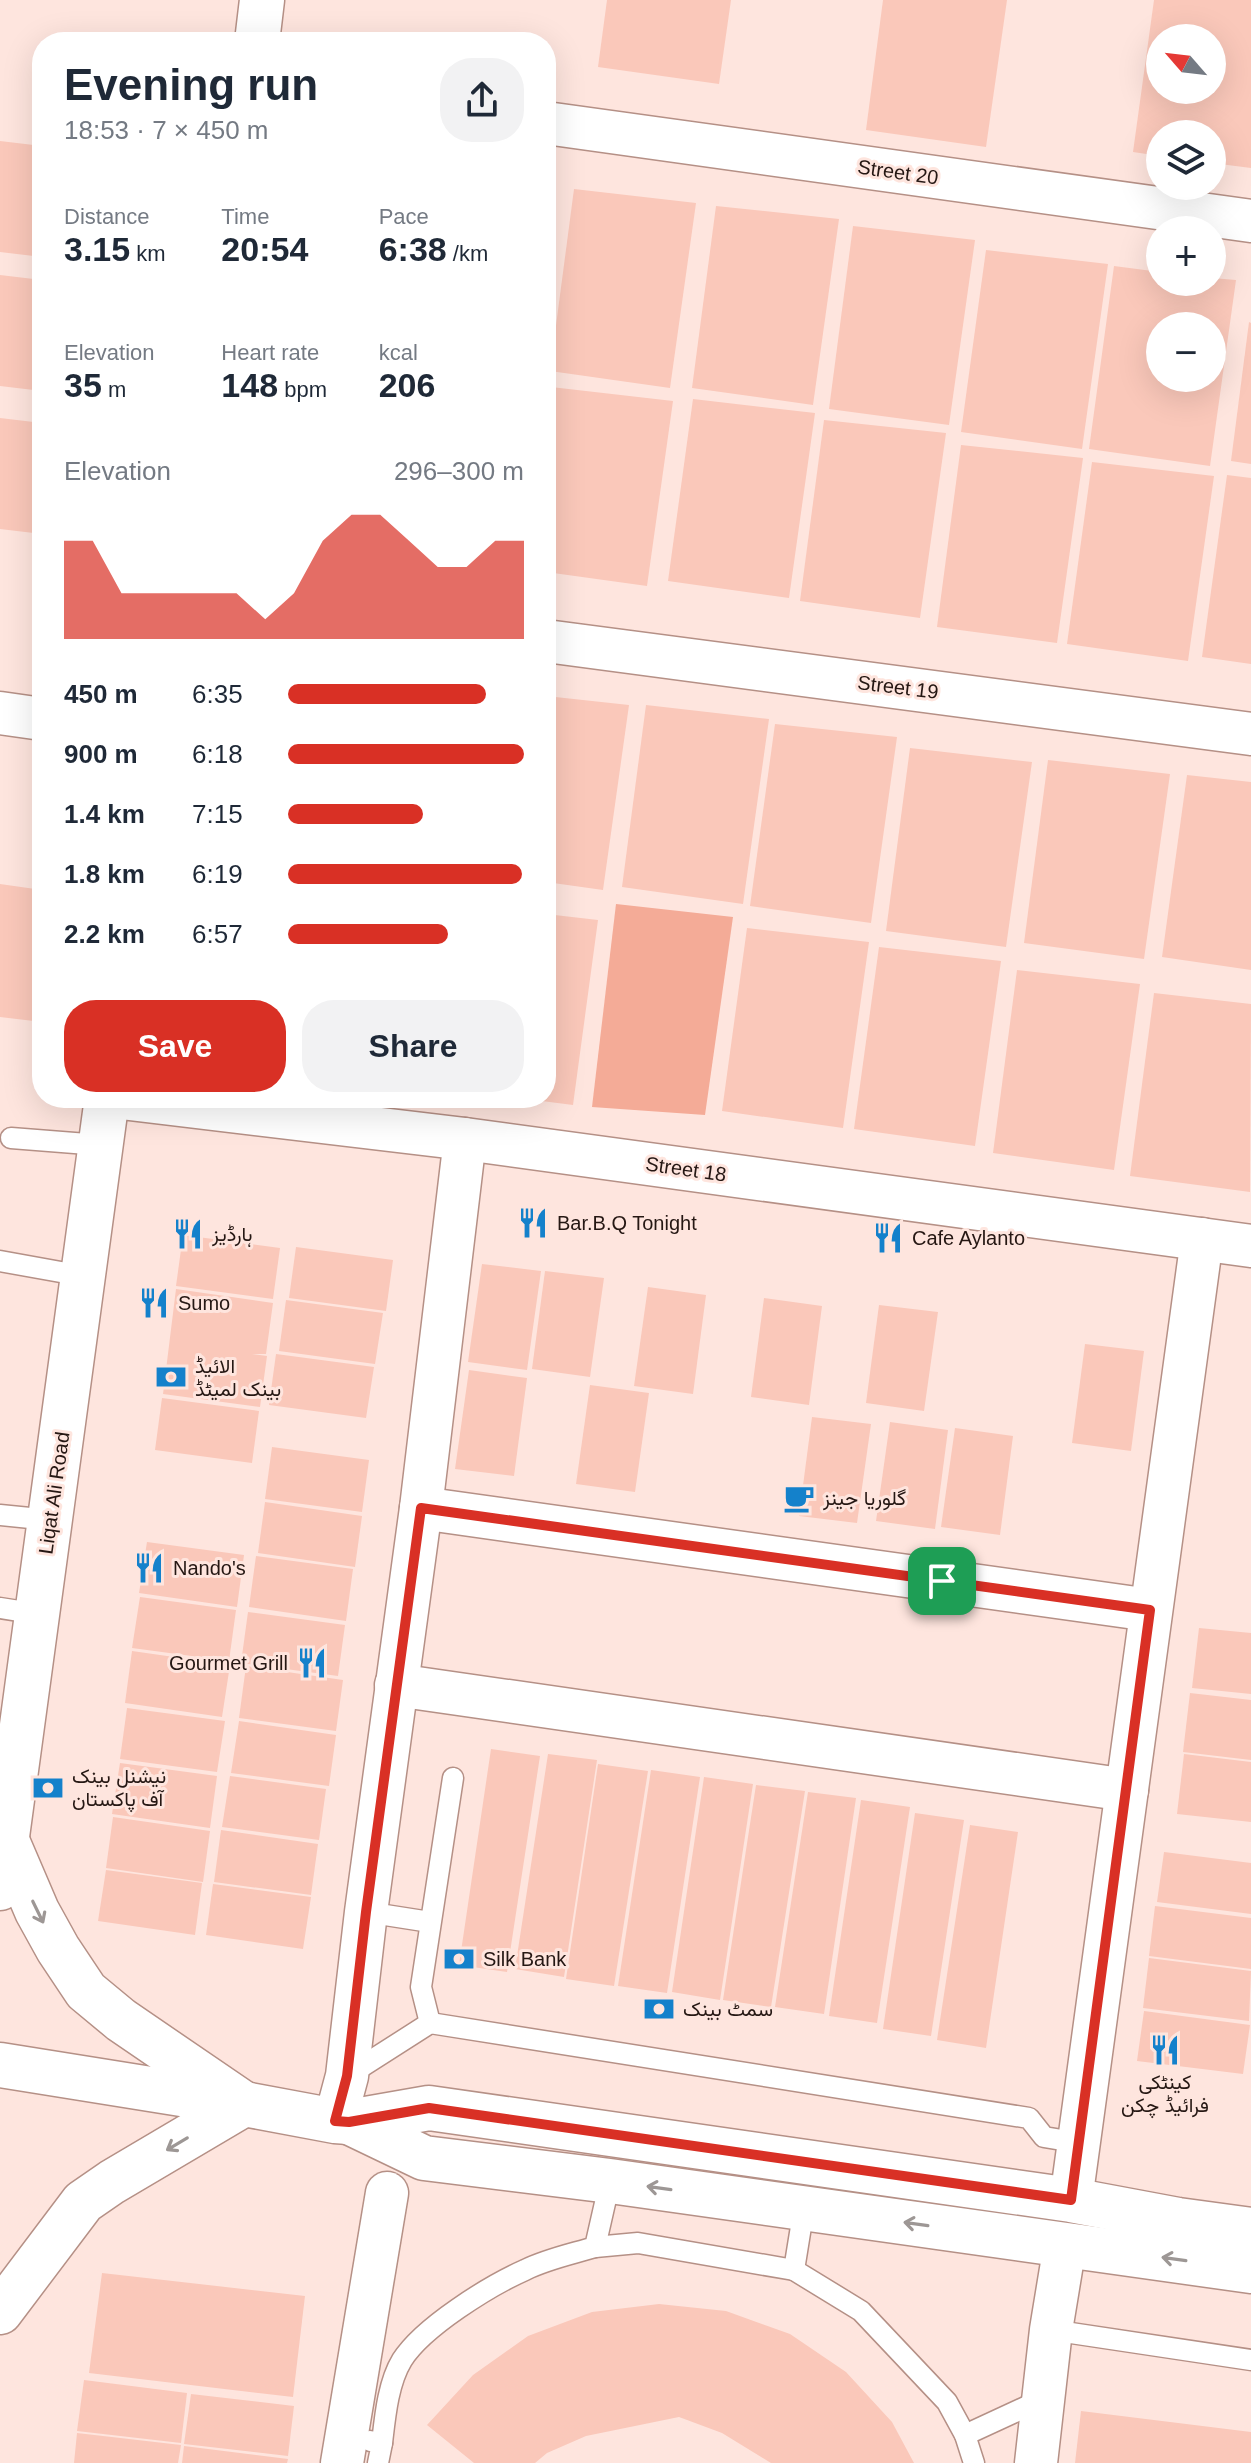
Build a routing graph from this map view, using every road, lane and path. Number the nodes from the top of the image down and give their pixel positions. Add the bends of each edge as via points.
1 (262, 0) edge
2 (258, 32) edge
3 (556, 124) edge
4 (1251, 221) edge
5 (556, 642) edge
6 (0, 713) edge
7 (32, 718) edge
8 (1251, 734) edge
9 (106, 1108) edge
10 (205, 1108) edge
11 (11, 1138) dead end
12 (465, 1139) junction
13 (100, 1145) junction
14 (1202, 1239) junction
15 (1251, 1246) edge
16 (0, 1261) edge
17 (83, 1276) junction
18 (421, 1508) junction
19 (0, 1515) edge
20 (50, 1520) junction
21 (1150, 1610) junction
22 (19, 1611) edge
23 (396, 1685) junction
24 (13, 1708) edge
25 (453, 1778) dead end
26 (1127, 1790) junction
27 (7, 1813) edge
28 (0, 1888) edge
29 (366, 1912) junction
30 (430, 1922) junction
31 (430, 2023) junction
32 (0, 2065) edge
33 (347, 2076) junction
34 (244, 2104) junction
35 (342, 2121) junction
36 (1080, 2143) junction
37 (610, 2181) junction
38 (387, 2193) dead end
39 (1071, 2200) junction
40 (804, 2208) junction
41 (1251, 2230) edge
42 (1065, 2245) junction
43 (595, 2247) junction
44 (794, 2270) junction
45 (1251, 2271) edge
46 (0, 2312) edge
47 (1051, 2330) junction
48 (1251, 2360) edge
49 (1045, 2398) junction
50 (965, 2435) junction
51 (362, 2451) edge
52 (974, 2463) edge
53 (1036, 2463) edge

1 - 2 main road
3 - 4 street, Street 20
5 - 8 street, Street 19
6 - 7 street
9 - 13 main road, Liqat Ali Road
10 - 12 street, Street 18
11 - 13 lane
12 - 14 street, Street 18
12 - 18 street
13 - 17 main road, Liqat Ali Road
14 - 15 street, Street 18
14 - 21 street
16 - 17 lane
17 - 20 main road, Liqat Ali Road
18 - 21 street
18 - 23 street
19 - 20 lane
20 - 22 main road, Liqat Ali Road
21 - 26 street
22 - 24 main road, Liqat Ali Road
23 - 26 street
23 - 29 street
24 - 27 main road, Liqat Ali Road
25 - 30 lane
26 - 36 street
27 - 28 main road, Liqat Ali Road
27 -> 34 main road via 37,1911 86,1991
29 - 30 lane
29 - 33 street
30 - 31 lane via 421,1987
31 - 33 lane
31 - 36 lane via 1029,2118 1044,2137
32 - 34 main road
33 - 35 street
34 - 35 main road
34 -> 46 main road via 83,2202
35 - 37 main road via 424,2158
35 - 39 main road via 429,2108
36 - 39 street
40 -> 37 main road
37 - 43 lane
38 - 51 street
39 - 41 main road
42 -> 40 main road
40 - 44 lane
45 -> 42 main road
42 - 47 street
43 - 44 lane via 638,2243
43 - 51 lane via 527,2268 478,2295 430,2331 402,2361
44 - 50 lane via 861,2311 947,2402
47 - 48 lane
47 - 49 street
49 - 50 lane
49 - 53 street
50 - 52 lane

